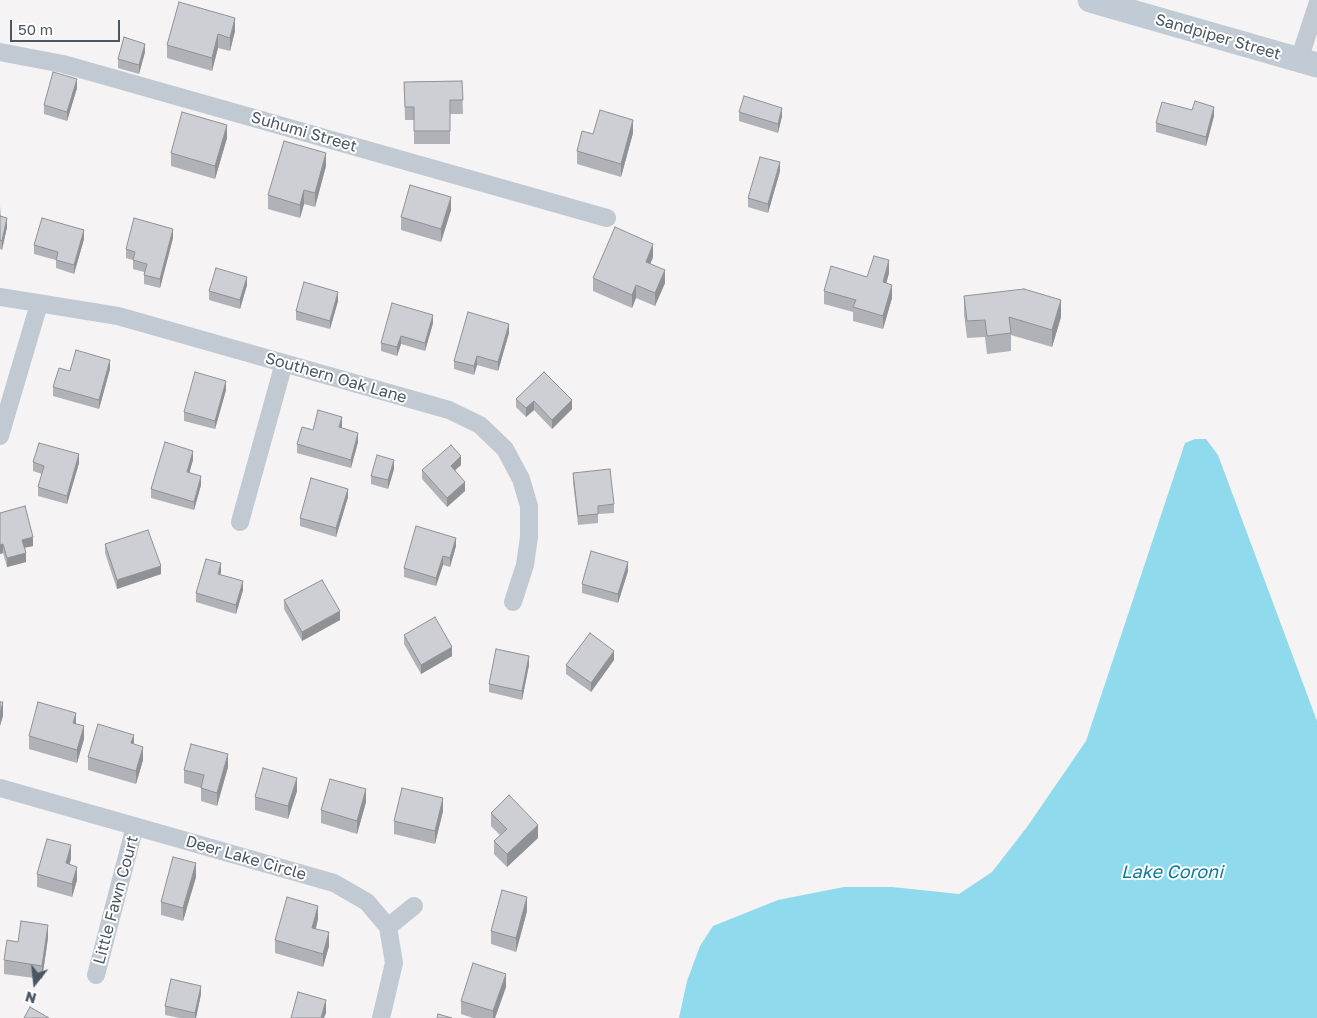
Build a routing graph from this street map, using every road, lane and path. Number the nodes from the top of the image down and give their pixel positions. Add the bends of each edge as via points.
1 (1090, 0) edge
2 (1317, 5) edge
3 (0, 52) edge
4 (1308, 63) edge
5 (607, 218) dead end
6 (0, 297) edge
7 (39, 304) junction
8 (284, 363) junction
9 (0, 436) edge
10 (240, 522) dead end
11 (513, 602) dead end
12 (0, 788) edge
13 (135, 826) junction
14 (414, 906) dead end
15 (388, 927) junction
16 (96, 974) dead end
17 (382, 1018) edge

1 - 4 street, Sandpiper Street
2 - 4 street
3 - 5 street, Suhumi Street via 63,64
6 - 7 street, Southern Oak Lane
7 - 8 street, Southern Oak Lane via 118,316
7 - 9 street
8 - 10 street
8 - 11 street, Southern Oak Lane via 449,410 480,425 505,449 521,479 529,506 530,537
12 - 13 street, Deer Lake Circle
13 - 15 street, Deer Lake Circle via 334,883 367,902
13 - 16 street, Little Fawn Court
14 - 15 street
15 - 17 street via 394,963

